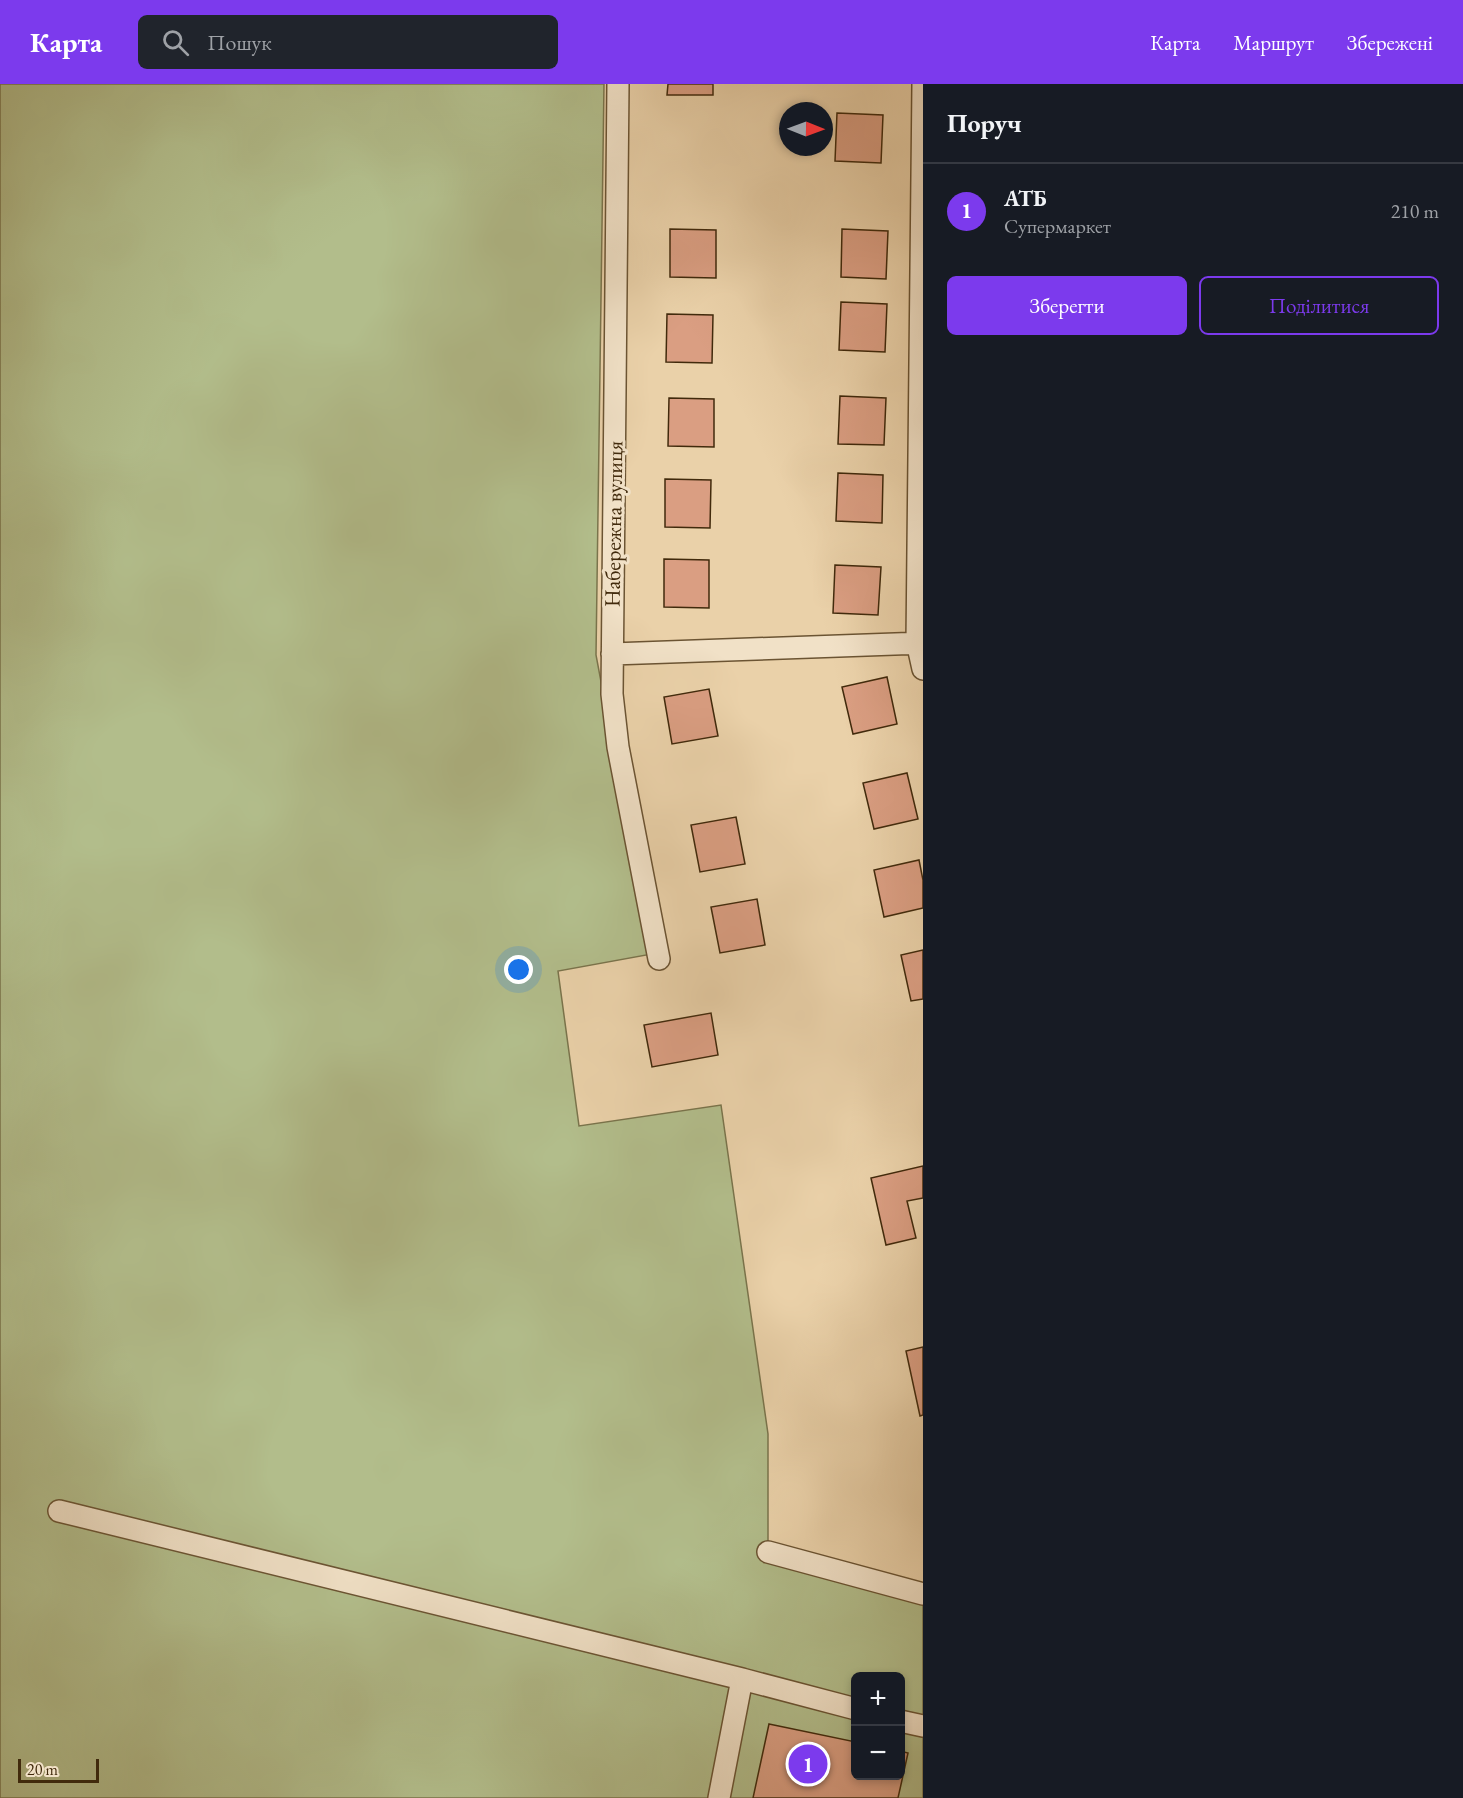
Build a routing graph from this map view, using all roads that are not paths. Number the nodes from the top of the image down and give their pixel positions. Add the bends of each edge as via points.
1 (618, 84) edge
2 (923, 84) edge
3 (920, 643) edge
4 (612, 654) junction
5 (923, 669) edge
6 (659, 959) dead end
7 (59, 1511) dead end
8 (768, 1552) dead end
9 (923, 1594) edge
10 (742, 1679) junction
11 (851, 1708) edge
12 (905, 1721) edge
13 (923, 1726) edge
14 (719, 1798) edge

1 - 4 street, Набережна вулиця
2 - 3 street
3 - 4 street
3 - 5 street
4 - 6 street, Набережна вулиця via 618,747
7 - 10 street
8 - 9 street
10 - 11 street
10 - 14 street
12 - 13 street

